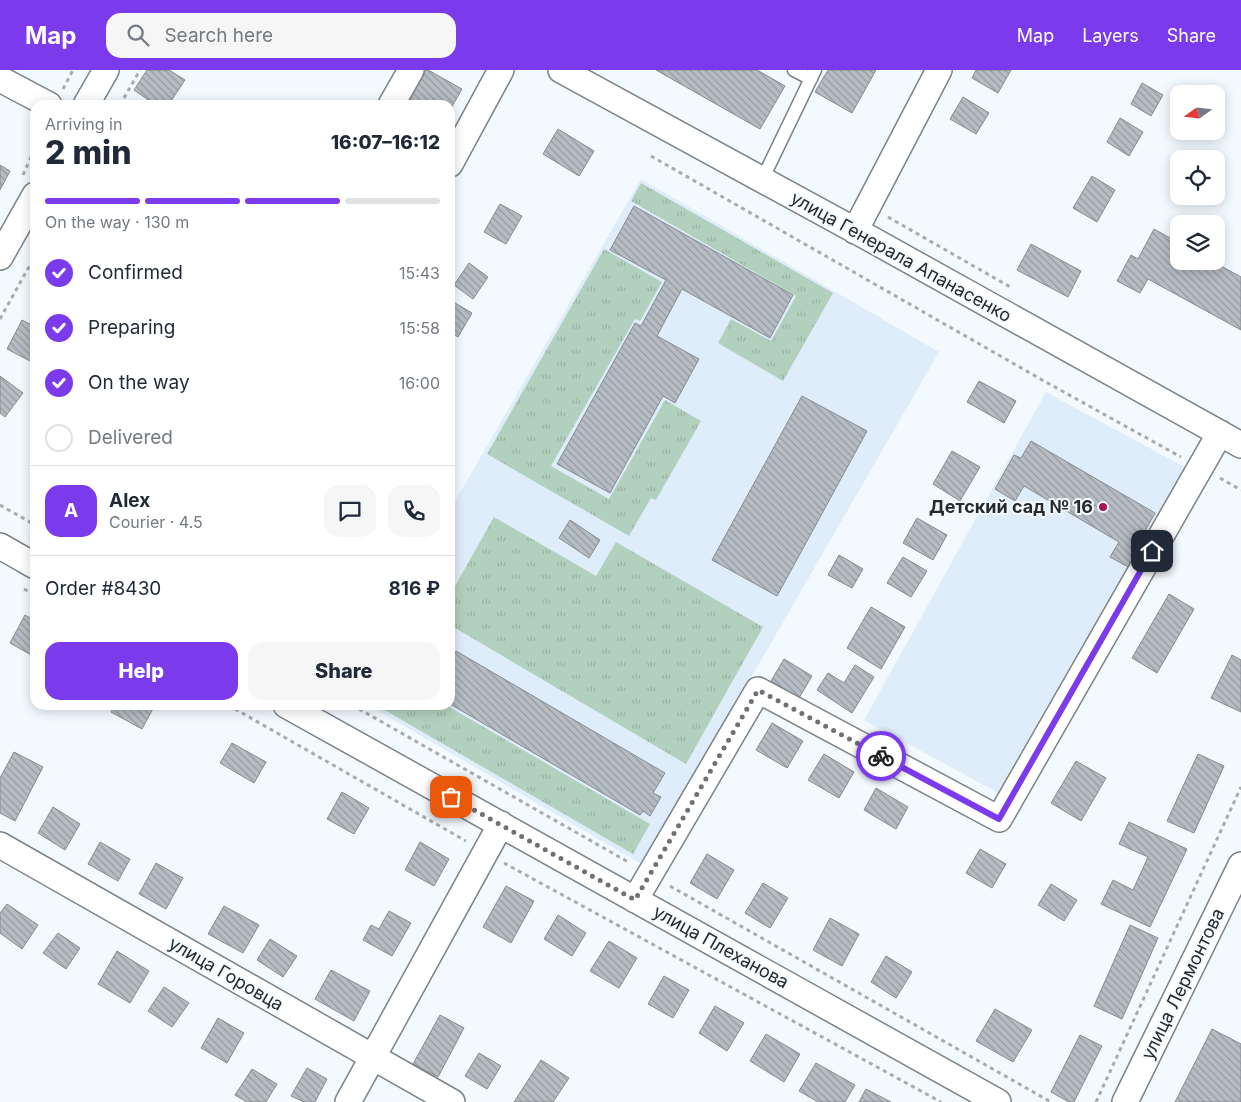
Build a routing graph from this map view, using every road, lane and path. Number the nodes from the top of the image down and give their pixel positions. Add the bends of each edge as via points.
1 (106, 70) edge
2 (140, 70) edge
3 (411, 70) edge
4 (501, 70) edge
5 (561, 70) edge
6 (794, 70) edge
7 (940, 70) edge
8 (813, 75) edge
9 (0, 79) edge
10 (40, 100) edge
11 (89, 100) edge
12 (123, 100) edge
13 (394, 100) edge
14 (455, 155) edge
15 (651, 156) dead end
16 (762, 180) junction
17 (30, 201) edge
18 (7, 230) edge
19 (855, 231) junction
20 (0, 257) edge
21 (30, 265) edge
22 (0, 318) edge
23 (1231, 439) edge
24 (1200, 468) junction
25 (1241, 490) edge
26 (0, 505) edge
27 (30, 522) edge
28 (0, 546) edge
29 (30, 563) edge
30 (237, 710) edge
31 (295, 710) edge
32 (361, 710) edge
33 (1241, 788) edge
34 (501, 824) junction
35 (0, 845) edge
36 (485, 852) junction
37 (1241, 865) edge
38 (650, 874) junction
39 (635, 900) junction
40 (373, 1057) junction
41 (348, 1102) edge
42 (452, 1102) edge
43 (941, 1102) edge
44 (998, 1102) edge
45 (1051, 1102) edge
46 (1096, 1102) edge
47 (1125, 1102) edge

1 - 11 street
2 - 12 path
3 - 13 street
4 - 14 street
5 - 16 street, улица Генерала Апанасенко
6 - 8 lane
7 - 19 street
8 - 16 lane
9 - 10 street
15 - 24 path
16 - 19 street, улица Генерала Апанасенко
17 - 18 street
18 - 20 street
19 - 23 street, улица Генерала Апанасенко
21 - 22 path
23 - 24 street
24 - 25 path
24 - 38 street via 999,819 758,690
26 - 27 path
28 - 29 street
30 - 36 path
31 - 34 street, улица Плеханова
32 - 38 path
33 - 46 path
34 - 36 street
34 - 39 street, улица Плеханова
35 - 40 street, улица Горовца
36 - 40 street
36 - 43 path
37 - 47 street, улица Лермонтова
38 - 39 street
38 - 45 path
39 - 44 street, улица Плеханова
40 - 41 street
40 - 42 street, улица Горовца

